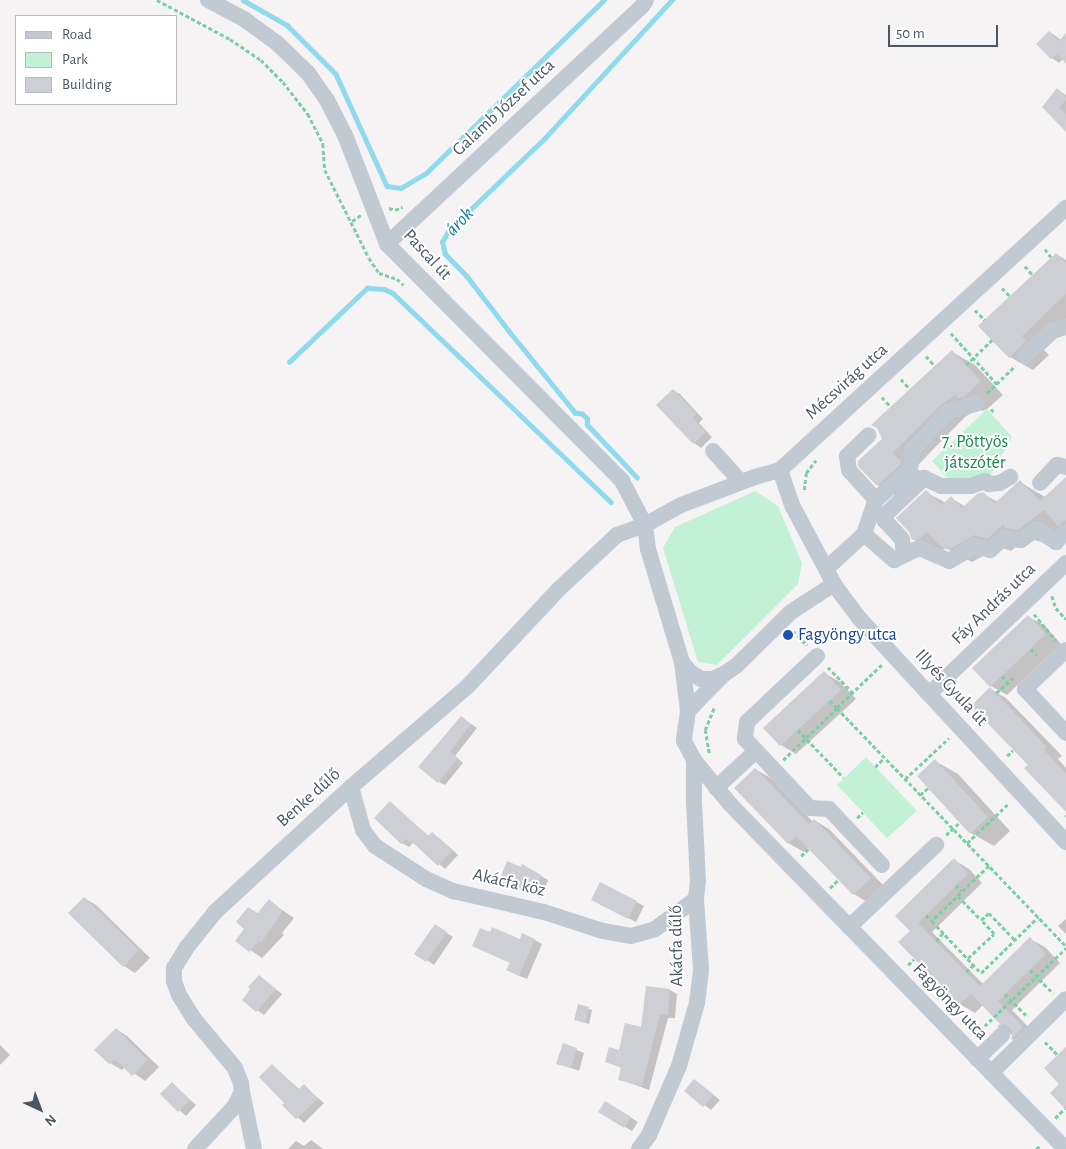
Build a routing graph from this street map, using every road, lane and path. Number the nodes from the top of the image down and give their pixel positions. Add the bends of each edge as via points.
1 (208, 0) edge
2 (646, 0) edge
3 (1066, 209) edge
4 (387, 244) junction
5 (1042, 246) dead end
6 (1052, 257) dead end
7 (1029, 258) dead end
8 (1022, 264) dead end
9 (1027, 269) dead end
10 (1032, 274) dead end
11 (1000, 285) dead end
12 (1010, 296) dead end
13 (981, 303) dead end
14 (968, 314) dead end
15 (979, 314) dead end
16 (985, 320) dead end
17 (956, 326) dead end
18 (1066, 327) edge
19 (992, 340) dead end
20 (931, 349) dead end
21 (925, 355) junction
22 (1025, 356) joint
23 (973, 358) junction
24 (918, 360) dead end
25 (966, 365) dead end
26 (935, 366) dead end
27 (906, 372) dead end
28 (900, 378) junction
29 (894, 384) dead end
30 (997, 384) junction
31 (910, 389) dead end
32 (888, 390) dead end
33 (881, 396) junction
34 (874, 402) dead end
35 (976, 404) joint
36 (891, 407) dead end
37 (870, 434) dead end
38 (713, 451) dead end
39 (817, 458) dead end
40 (1066, 468) edge
41 (780, 470) junction
42 (1010, 477) dead end
43 (741, 482) junction
44 (1040, 483) dead end
45 (804, 496) dead end
46 (876, 500) junction
47 (645, 525) junction
48 (1066, 532) edge
49 (864, 534) junction
50 (904, 555) junction
51 (1061, 568) edge
52 (826, 569) junction
53 (834, 584) junction
54 (1032, 612) dead end
55 (1066, 618) edge
56 (788, 625) dead end
57 (1055, 637) dead end
58 (804, 642) dead end
59 (1031, 649) dead end
60 (1066, 650) edge
61 (1037, 655) dead end
62 (817, 656) dead end
63 (682, 662) junction
64 (883, 664) dead end
65 (724, 674) junction
66 (1002, 676) dead end
67 (1008, 683) dead end
68 (929, 694) junction
69 (829, 701) dead end
70 (716, 702) dead end
71 (837, 708) junction
72 (688, 711) junction
73 (986, 721) dead end
74 (798, 730) dead end
75 (1066, 733) edge
76 (983, 734) dead end
77 (951, 736) dead end
78 (806, 738) junction
79 (1013, 750) dead end
80 (756, 751) junction
81 (1000, 752) dead end
82 (884, 758) junction
83 (694, 760) junction
84 (712, 761) dead end
85 (875, 767) dead end
86 (773, 769) junction
87 (844, 778) dead end
88 (905, 779) junction
89 (351, 787) junction
90 (716, 788) junction
91 (928, 788) dead end
92 (920, 795) junction
93 (1012, 800) dead end
94 (863, 812) dead end
95 (857, 817) dead end
96 (960, 822) dead end
97 (953, 829) junction
98 (1066, 842) edge
99 (967, 843) junction
100 (936, 845) dead end
101 (808, 849) dead end
102 (802, 856) dead end
103 (882, 865) dead end
104 (989, 866) junction
105 (956, 885) dead end
106 (962, 892) junction
107 (958, 896) junction
108 (696, 899) junction
109 (926, 915) dead end
110 (1038, 917) junction
111 (981, 920) junction
112 (932, 922) junction
113 (849, 927) junction
114 (943, 933) junction
115 (936, 940) dead end
116 (1015, 940) junction
117 (1066, 947) edge
118 (968, 958) junction
119 (973, 965) junction
120 (1030, 970) dead end
121 (966, 972) dead end
122 (1036, 976) junction
123 (1005, 994) dead end
124 (1011, 1000) junction
125 (1064, 1001) edge
126 (1040, 1033) junction
127 (1002, 1035) dead end
128 (971, 1039) dead end
129 (1058, 1055) dead end
130 (977, 1059) junction
131 (991, 1073) junction
132 (242, 1092) junction
133 (1065, 1108) dead end
134 (1051, 1122) dead end
135 (195, 1149) edge
136 (254, 1149) edge
137 (639, 1149) edge
138 (1065, 1149) edge

1 - 4 street, Pascal út via 244,19 308,73 345,135
2 - 4 street, Galamb József utca
3 - 41 street, Mécsvirág utca
4 - 47 street, Pascal út via 622,481
5 - 6 path
7 - 8 path
9 - 10 path
11 - 12 path
13 - 14 path
15 - 16 path
17 - 23 path via 949,332
18 - 22 street via 1052,331
19 - 23 path
20 - 21 path
21 - 24 path
21 - 26 path
22 - 30 path
23 - 25 path
23 - 30 path
27 - 28 path
28 - 29 path
28 - 31 path
30 - 35 path
32 - 33 path
33 - 34 path
33 - 36 path
35 - 46 street via 950,411 913,449 910,469
37 - 46 street via 847,456 849,470
38 - 43 street
39 - 45 path via 806,473
40 - 44 street via 1057,466
41 - 43 street, Mécsvirág utca
41 - 52 street, Illyés Gyula út via 793,507
42 - 50 street via 1000,483 989,484 986,481 971,486 941,486 924,478 886,515 885,521 902,540
43 - 47 street, Mécsvirág utca via 681,505
46 - 49 street
47 - 63 street, Fagyöngy utca via 648,549
47 - 89 street, Benke dűlő via 618,535 558,589 468,688
48 - 50 street, Fáy András utca via 1056,542 1036,529 1020,540 1004,538 990,550 975,546 949,561 919,548
49 - 50 street, Fáy András utca via 894,560
49 - 52 street
51 - 55 path via 1051,595 1056,608
51 - 68 street, Fáy András utca
52 - 53 street, Illyés Gyula út
53 - 65 street via 792,612
53 - 68 street, Illyés Gyula út via 860,618
54 - 57 path
56 - 58 path
59 - 61 path
60 - 75 street via 1025,689
62 - 80 street via 746,722 745,739
63 - 65 street via 701,679
63 - 72 street, Fagyöngy utca
64 - 71 path
65 - 72 street
66 - 67 path
68 - 98 street, Illyés Gyula út
69 - 71 path
70 - 84 path via 705,730
71 - 78 path
71 - 82 path
72 - 83 street, Fagyöngy utca via 684,741
73 - 76 path via 978,728
74 - 78 path
77 - 88 path
78 - 86 path
78 - 87 path
79 - 81 path via 1005,758
80 - 86 street
80 - 90 street
82 - 85 path
82 - 88 path
83 - 90 street, Fagyöngy utca
83 - 108 street, Akácfa dűlő
86 - 103 street via 810,808 829,809
88 - 92 path
89 - 108 street, Akácfa köz via 363,830 375,846 426,879 453,890 631,936 655,929
89 - 132 street, Benke dűlő via 215,912 174,968 179,995 194,1020 235,1068
90 - 113 street, Fagyöngy utca
91 - 92 path
92 - 97 path
93 - 99 path
94 - 95 path
96 - 97 path
97 - 99 path
99 - 104 path
100 - 113 street
101 - 102 path
104 - 106 path
104 - 110 path
105 - 106 path
106 - 107 path
107 - 111 path
107 - 112 path
108 - 137 street, Akácfa dűlő via 702,969 697,1003 679,1066 649,1135
109 - 112 path
110 - 116 path
110 - 117 path
111 - 116 path via 989,913
111 - 118 path via 994,934
112 - 114 path
113 - 130 street, Fagyöngy utca
114 - 115 path
114 - 118 path
116 - 119 path via 981,972
117 - 122 path
118 - 119 path
119 - 121 path
120 - 122 path
122 - 124 path
122 - 125 path
123 - 124 path
124 - 126 path
124 - 128 path
125 - 126 street
126 - 129 path
126 - 131 street
127 - 130 street
130 - 131 street, Fagyöngy utca
131 - 138 street, Fagyöngy utca
132 - 135 street via 234,1107
132 - 136 street, Benke dűlő
133 - 134 path

